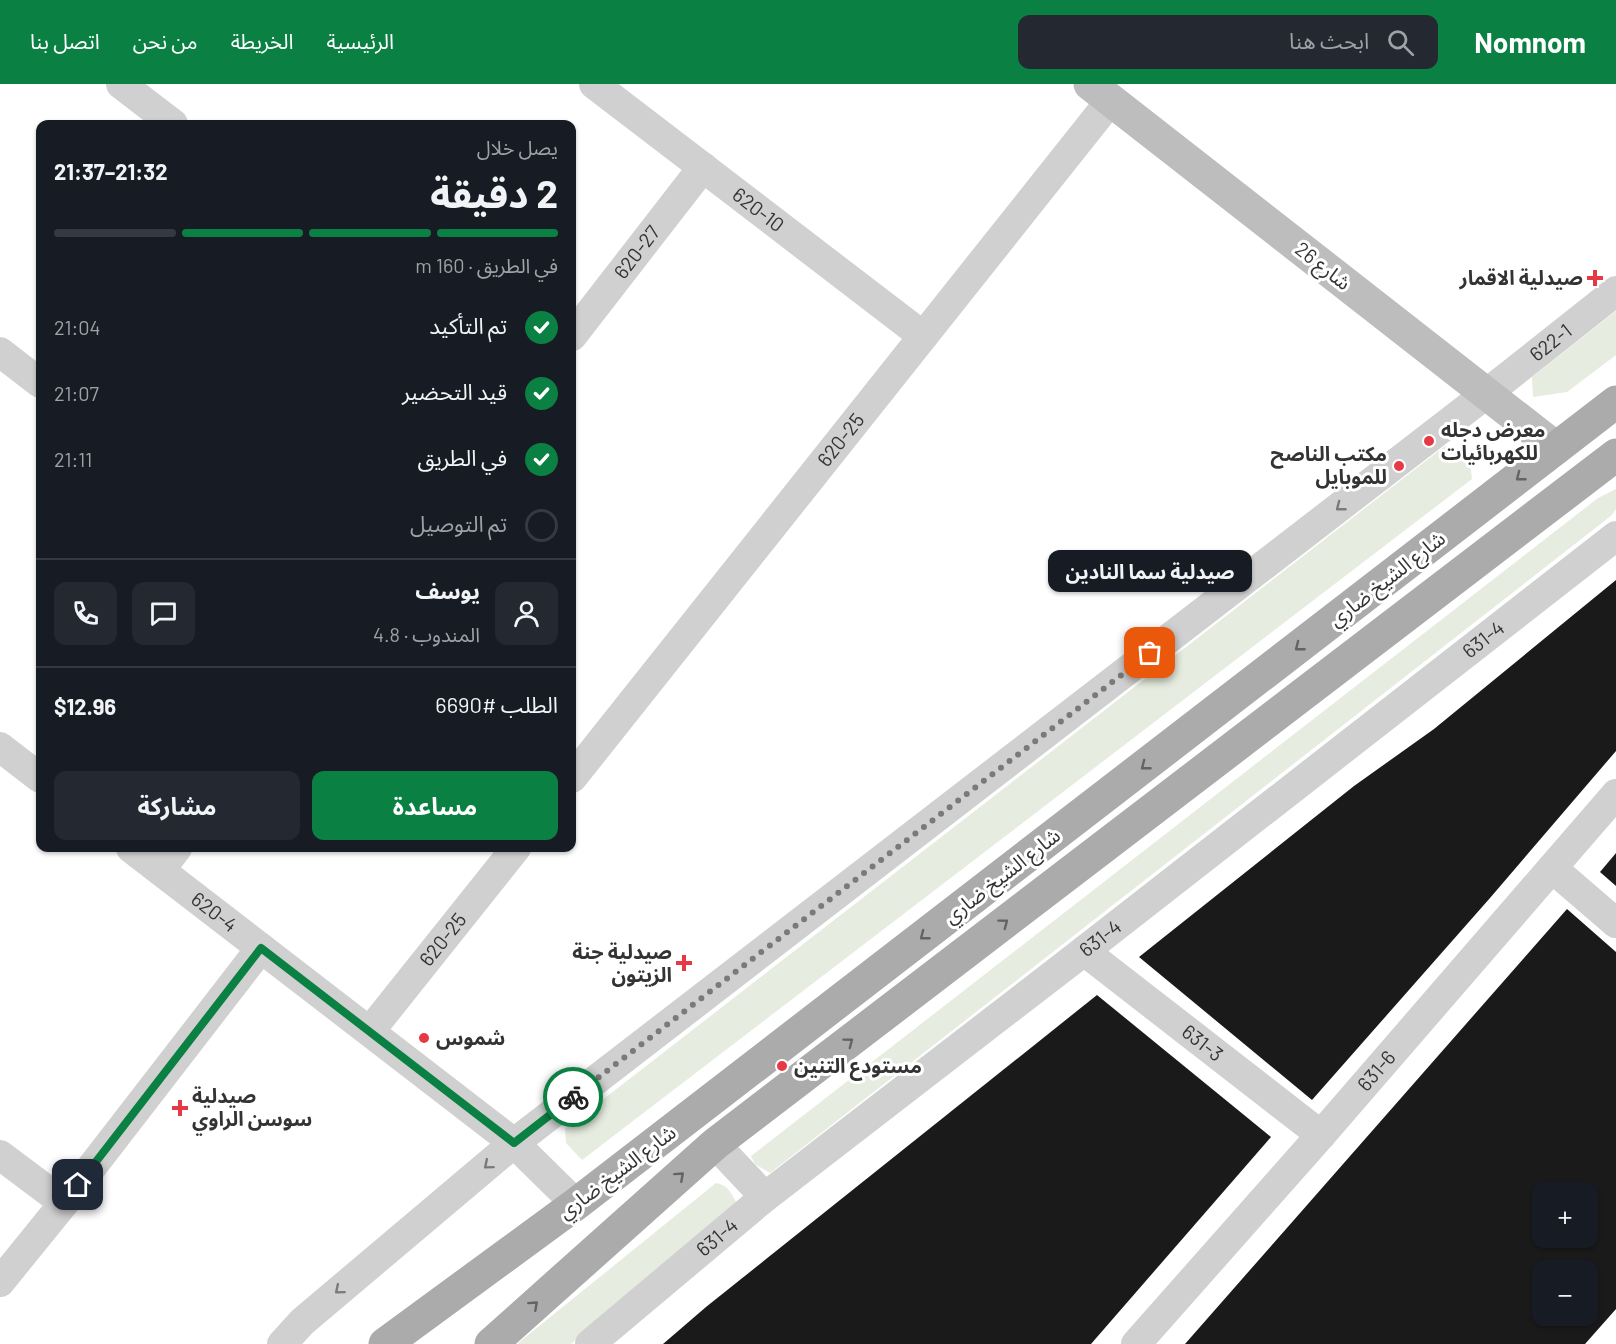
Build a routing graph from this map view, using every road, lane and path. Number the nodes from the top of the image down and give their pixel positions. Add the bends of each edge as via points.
1 (121, 84) edge
2 (594, 84) edge
3 (1100, 92) edge
4 (168, 120) edge
5 (703, 167) junction
6 (1616, 291) edge
7 (576, 331) edge
8 (923, 336) junction
9 (0, 352) edge
10 (36, 380) edge
11 (1486, 394) junction
12 (1616, 402) edge
13 (1556, 448) junction
14 (1616, 455) edge
15 (1616, 536) edge
16 (0, 747) edge
17 (576, 773) edge
18 (36, 775) edge
19 (1616, 794) edge
20 (144, 852) edge
21 (513, 852) edge
22 (168, 859) edge
23 (1552, 868) junction
24 (1616, 923) edge
25 (261, 948) junction
26 (1084, 951) junction
27 (370, 1031) junction
28 (1321, 1135) junction
29 (514, 1143) junction
30 (715, 1144) junction
31 (0, 1155) edge
32 (765, 1197) junction
33 (64, 1203) junction
34 (576, 1204) junction
35 (0, 1282) edge
36 (282, 1344) edge
37 (385, 1344) edge
38 (490, 1344) edge
39 (590, 1344) edge
40 (1136, 1344) edge

1 - 4 street
2 - 5 street, 620-10
3 - 8 street, 620-25
3 - 11 street, شارع 26
5 - 7 street, 620-27
5 - 8 street, 620-10
6 - 11 street, 622-1
8 - 17 street, 620-25
9 - 10 street
11 - 13 street, شارع 26
11 -> 29 street, 622-1
12 - 13 main road, شارع الشيخ ضاري
13 -> 34 main road, شارع الشيخ ضاري
30 -> 14 main road, شارع الشيخ ضاري
15 - 26 street, 631-4
16 - 18 street
19 - 23 street, 631-6
20 - 22 street, 620-4
21 - 27 street, 620-25
22 - 25 street, 620-4
23 - 24 street
23 - 28 street, 631-6
25 - 27 street, 620-4
25 - 33 street
26 - 28 street, 631-3
26 - 32 street, 631-4
27 - 29 street, 620-4
28 - 40 street, 631-6
29 - 34 street, 620-4
29 -> 36 street, 622-1 via 302,1322
30 - 32 street
38 -> 30 main road, شارع الشيخ ضاري
31 - 33 street
32 - 39 street, 631-4
33 - 35 street
34 - 37 main road, شارع الشيخ ضاري

